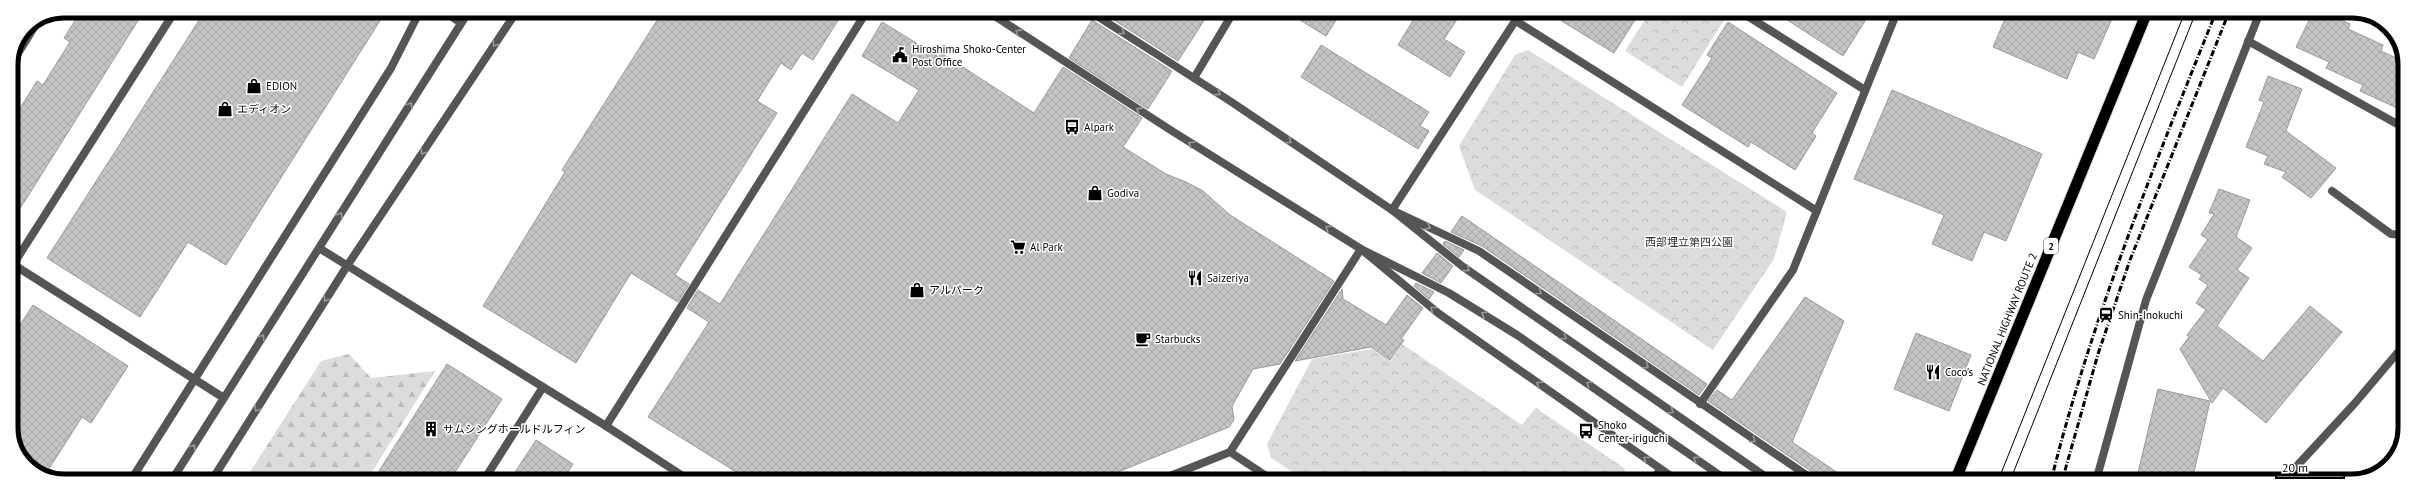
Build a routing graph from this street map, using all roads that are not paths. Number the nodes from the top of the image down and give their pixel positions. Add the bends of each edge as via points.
1 (170, 18) edge
2 (416, 18) edge
3 (453, 18) edge
4 (465, 18) edge
5 (512, 18) edge
6 (863, 18) edge
7 (998, 18) edge
8 (1099, 18) edge
9 (1230, 18) edge
10 (1518, 18) edge
11 (1751, 18) edge
12 (1895, 18) edge
13 (2145, 18) edge
14 (2258, 18) edge
15 (1516, 21) junction
16 (461, 24) junction
17 (33, 30) edge
18 (2248, 41) junction
19 (20, 50) edge
20 (1194, 78) junction
21 (1865, 90) junction
22 (2398, 124) edge
23 (2332, 191) dead end
24 (1392, 210) junction
25 (1817, 211) junction
26 (2398, 235) edge
27 (320, 248) junction
28 (1361, 249) junction
29 (18, 256) edge
30 (347, 266) junction
31 (18, 269) edge
32 (2398, 352) edge
33 (194, 380) junction
34 (543, 387) junction
35 (224, 398) junction
36 (1700, 404) junction
37 (606, 426) junction
38 (1230, 452) junction
39 (1660, 469) junction
40 (135, 474) edge
41 (176, 474) edge
42 (216, 474) edge
43 (488, 474) edge
44 (680, 474) edge
45 (1175, 474) edge
46 (1265, 474) edge
47 (1657, 474) edge
48 (1668, 474) edge
49 (1718, 474) edge
50 (1762, 474) edge
51 (1805, 474) edge
52 (1958, 474) edge
53 (2098, 474) edge
54 (2289, 474) edge

1 - 29 street
2 - 33 street via 391,68
3 - 16 street
4 - 16 street
5 -> 30 street
6 - 37 street
28 -> 7 street
8 -> 20 street
9 - 20 street
10 - 15 street
11 - 21 street
12 - 21 street
13 - 52 highway, NATIONAL HIGHWAY ROUTE 2 / 2
14 - 18 street
15 - 24 street
15 - 25 street
27 -> 16 street
17 - 19 street
18 - 22 street
18 - 53 street via 2146,300
20 -> 24 street
21 - 25 street
23 - 26 street via 2391,234
24 -> 36 street via 1479,250
24 -> 50 street via 1462,266
25 - 36 street via 1793,270
27 - 30 street
35 -> 27 street
28 - 38 street
39 -> 28 street via 1438,313
49 -> 28 street via 1517,335 1449,294
30 - 34 street
30 -> 42 street
31 - 33 street
32 - 54 street
33 - 35 street
33 - 40 street
34 - 37 street
34 - 43 street
41 -> 35 street
36 -> 51 street
37 - 44 street
38 - 45 street
38 - 46 street
39 - 47 street
39 - 48 street

